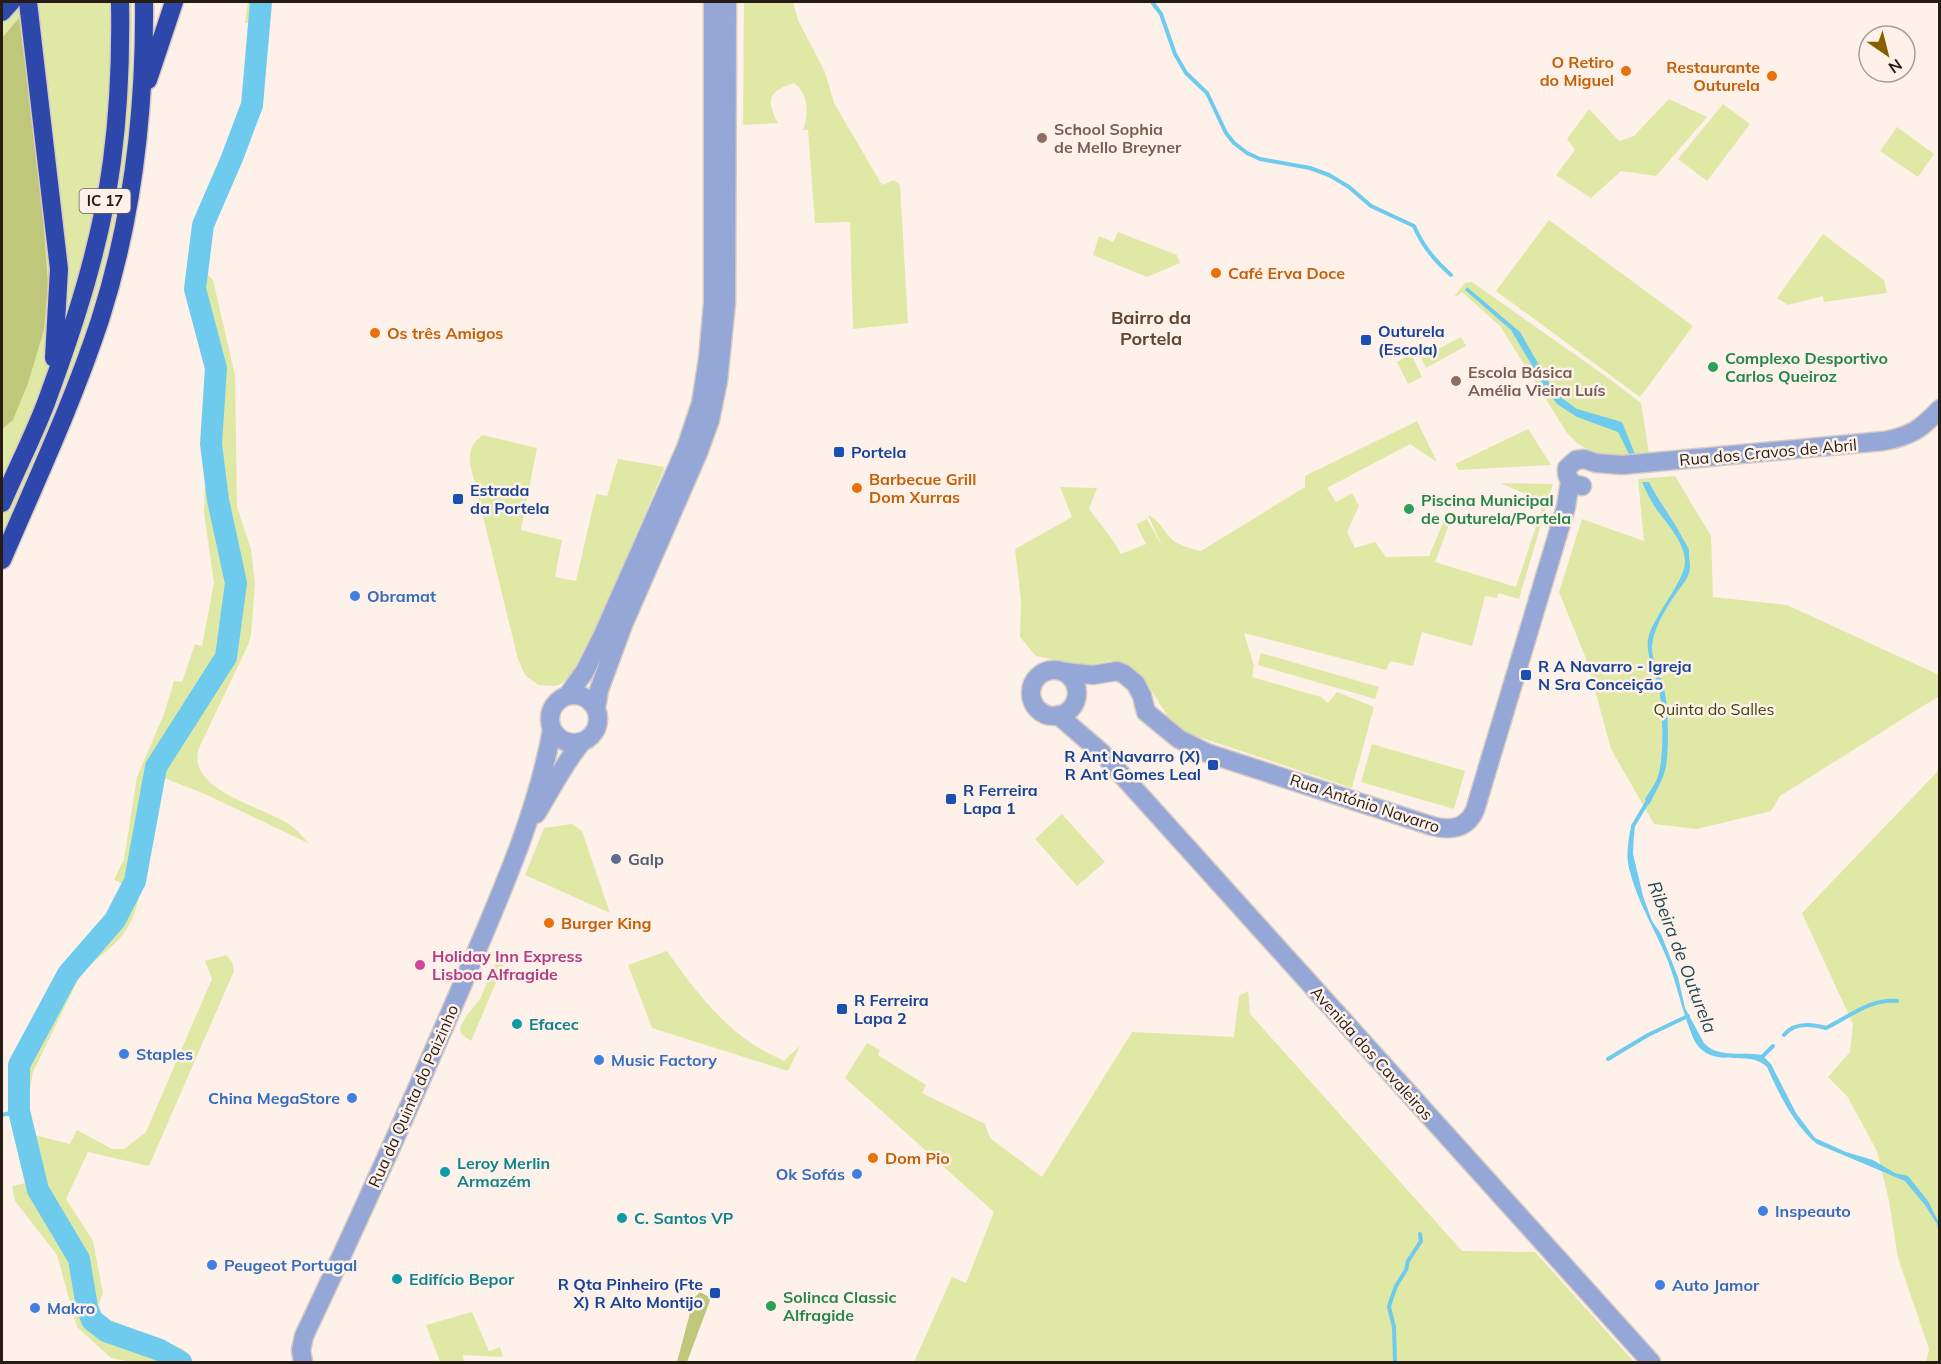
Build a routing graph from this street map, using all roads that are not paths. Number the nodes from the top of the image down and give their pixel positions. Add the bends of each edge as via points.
1 (11, 2) edge
2 (28, 2) edge
3 (120, 2) edge
4 (144, 2) edge
5 (174, 2) edge
6 (713, 2) edge
7 (727, 2) edge
8 (2, 12) edge
9 (142, 96) junction
10 (49, 394) junction
11 (1940, 409) edge
12 (703, 418) junction
13 (1587, 460) junction
14 (1622, 465) junction
15 (1582, 482) junction
16 (672, 496) junction
17 (2, 503) edge
18 (2, 560) edge
19 (1065, 672) junction
20 (1093, 675) junction
21 (568, 695) junction
22 (1076, 697) junction
23 (596, 708) junction
24 (1058, 715) junction
25 (552, 730) junction
26 (581, 743) junction
27 (1093, 744) junction
28 (527, 828) junction
29 (303, 1362) edge
30 (1651, 1362) edge

1 - 8 highway
2 - 10 highway via 59,269
3 - 10 highway, IC 17 via 117,111 108,186 90,269
4 - 9 highway, IC 17
5 - 9 highway
6 - 12 street via 713,303
7 - 12 street via 726,303 718,381
9 - 18 highway, IC 17 via 123,233 106,299 57,432
10 - 17 highway, IC 17
11 - 14 street, Rua dos Cravos de Abril via 1918,430 1884,441
12 - 16 street via 698,453
13 - 14 street, Rua dos Cravos de Abril
13 - 15 street via 1593,466
13 - 15 street via 1576,460 1567,473
14 - 15 street
15 - 20 street, Rua António Navarro via 1566,507 1475,810 1459,827 1432,826 1192,747 1146,712 1131,678 1117,671
16 - 21 street via 585,671
16 - 23 street via 602,680
19 - 20 street, Rua António Navarro
19 - 22 street via 1075,683
19 - 24 street via 1043,673 1032,691 1038,709
20 - 22 street
21 - 23 street via 584,697
21 - 25 street via 551,710
22 - 24 street via 1065,713
22 - 27 street, Avenida dos Cavaleiros
23 - 26 street via 596,731
24 - 27 street, Avenida dos Cavaleiros
25 - 26 street via 567,743
25 - 28 street, Rua da Quinta do Paizinho
26 - 28 street, Rua da Quinta do Paizinho
27 - 30 street, Avenida dos Cavaleiros
28 - 29 street, Rua da Quinta do Paizinho via 410,1105 304,1336

